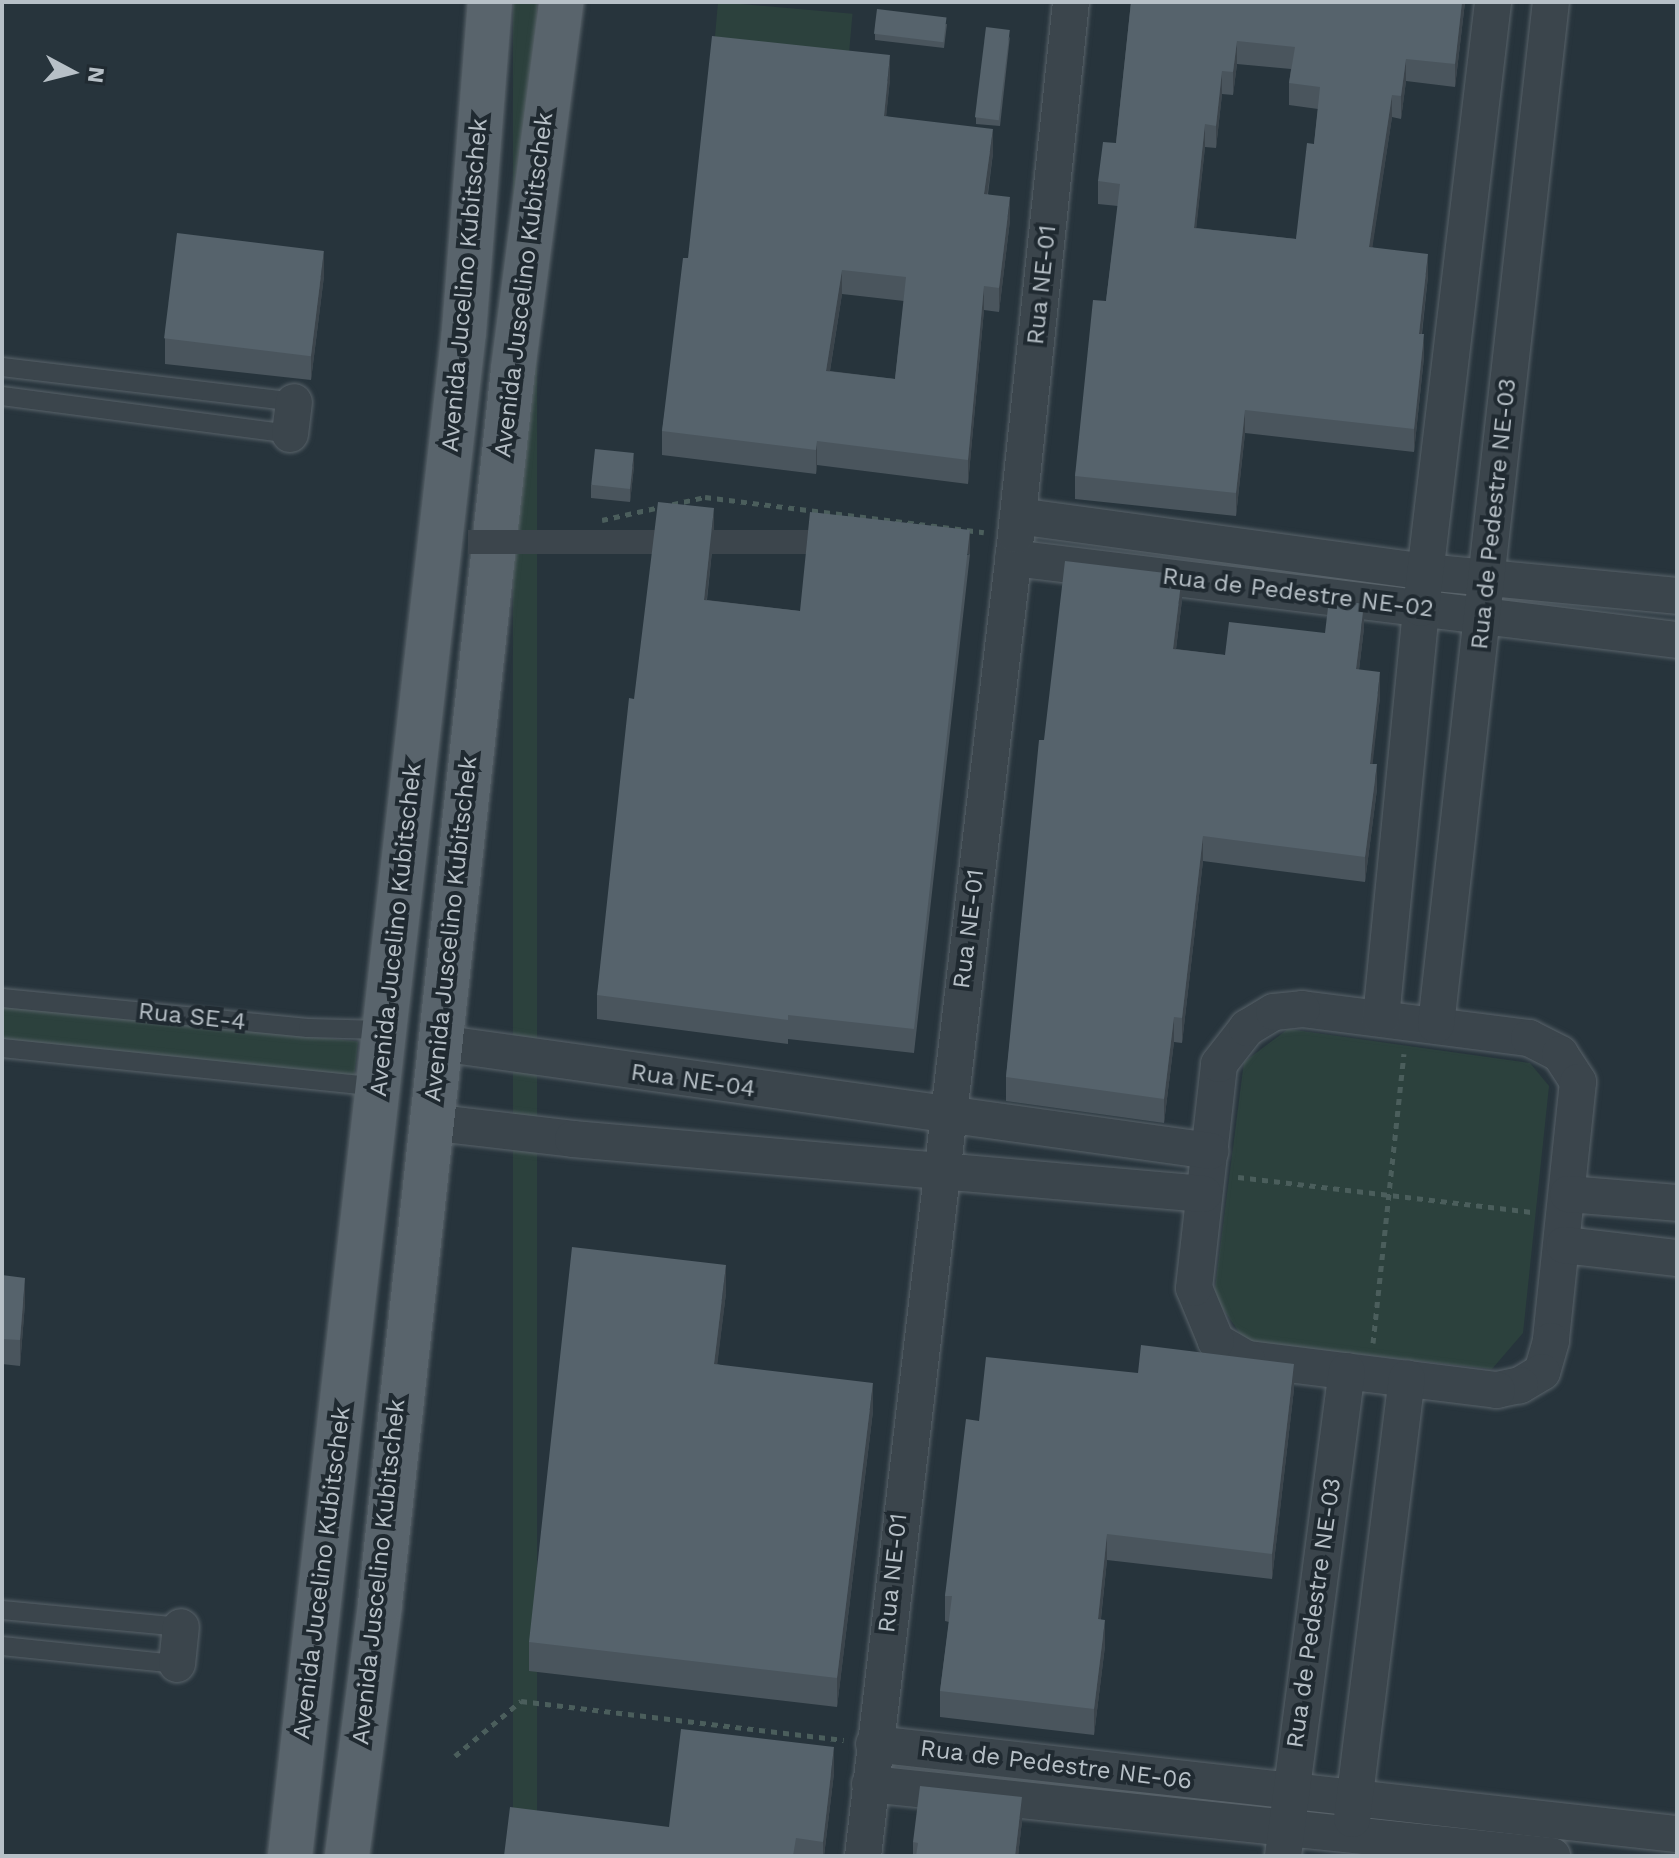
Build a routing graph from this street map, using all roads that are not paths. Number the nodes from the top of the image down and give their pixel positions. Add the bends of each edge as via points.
1 (490, 2) edge
2 (561, 2) edge
3 (1071, 2) edge
4 (1493, 2) edge
5 (1551, 2) edge
6 (2, 367) edge
7 (2, 396) edge
8 (1016, 537) junction
9 (1425, 572) junction
10 (1488, 578) junction
11 (1677, 596) edge
12 (1421, 608) junction
13 (1483, 618) junction
14 (1677, 640) edge
15 (2, 998) edge
16 (1408, 1022) junction
17 (382, 1030) junction
18 (439, 1043) junction
19 (2, 1048) edge
20 (378, 1087) junction
21 (947, 1116) junction
22 (429, 1122) junction
23 (940, 1169) junction
24 (1207, 1173) junction
25 (1677, 1203) edge
26 (1566, 1219) junction
27 (1677, 1258) edge
28 (1358, 1372) junction
29 (1407, 1378) junction
30 (2, 1610) edge
31 (181, 1627) joint
32 (2, 1646) edge
33 (177, 1664) joint
34 (874, 1744) junction
35 (870, 1784) junction
36 (1290, 1792) junction
37 (1354, 1796) junction
38 (1677, 1834) edge
39 (1285, 1842) edge
40 (1348, 1845) edge
41 (290, 1856) edge
42 (347, 1856) edge
43 (863, 1856) edge
44 (1552, 1856) edge

1 - 17 main road, Avenida Jucelino Kubitschek via 464,331
2 - 18 main road, Avenida Juscelino Kubitschek via 513,369
3 - 8 street, Rua NE-01
4 - 9 street
5 - 10 street, Rua de Pedestre NE-03
6 - 7 lane via 292,418
8 - 9 street, Rua de Pedestre NE-02
8 - 12 street, Rua de Pedestre NE-02
8 - 21 street, Rua NE-01
9 - 10 street, Rua de Pedestre NE-02
9 - 12 street
10 - 11 street, Rua de Pedestre NE-02
10 - 13 street, Rua de Pedestre NE-03
12 - 13 street, Rua de Pedestre NE-02
12 - 16 street
13 - 14 street, Rua de Pedestre NE-02
13 - 16 street, Rua de Pedestre NE-03
15 - 17 lane, Rua SE-4 via 308,1028
16 - 24 street via 1302,1009 1274,1012 1247,1028 1219,1064
16 - 26 street via 1529,1038 1560,1054 1578,1082
17 - 20 main road, Avenida Jucelino Kubitschek
18 - 21 street, Rua NE-04
18 - 22 main road, Avenida Juscelino Kubitschek
19 - 20 lane
20 - 41 main road, Avenida Jucelino Kubitschek
21 - 23 street, Rua NE-01
21 - 24 street, Rua NE-04
22 - 23 street
22 - 42 main road, Avenida Juscelino Kubitschek via 380,1604
23 - 24 street
23 - 34 street, Rua NE-01
24 - 28 street via 1194,1288 1216,1341 1247,1359
25 - 26 street
26 - 27 street
26 - 29 street via 1542,1372 1497,1390
28 - 29 street
28 - 36 street, Rua de Pedestre NE-03
29 - 37 street
30 - 31 lane
31 - 33 street
32 - 33 lane
34 - 35 street, Rua NE-01
34 - 36 street, Rua de Pedestre NE-06
35 - 39 street, Rua de Pedestre NE-06
35 - 43 street, Rua NE-01
36 - 37 street, Rua de Pedestre NE-06
36 - 39 street, Rua de Pedestre NE-03
37 - 38 street, Rua de Pedestre NE-06
37 - 40 street
39 - 40 street, Rua de Pedestre NE-06
40 - 44 street, Rua de Pedestre NE-06

